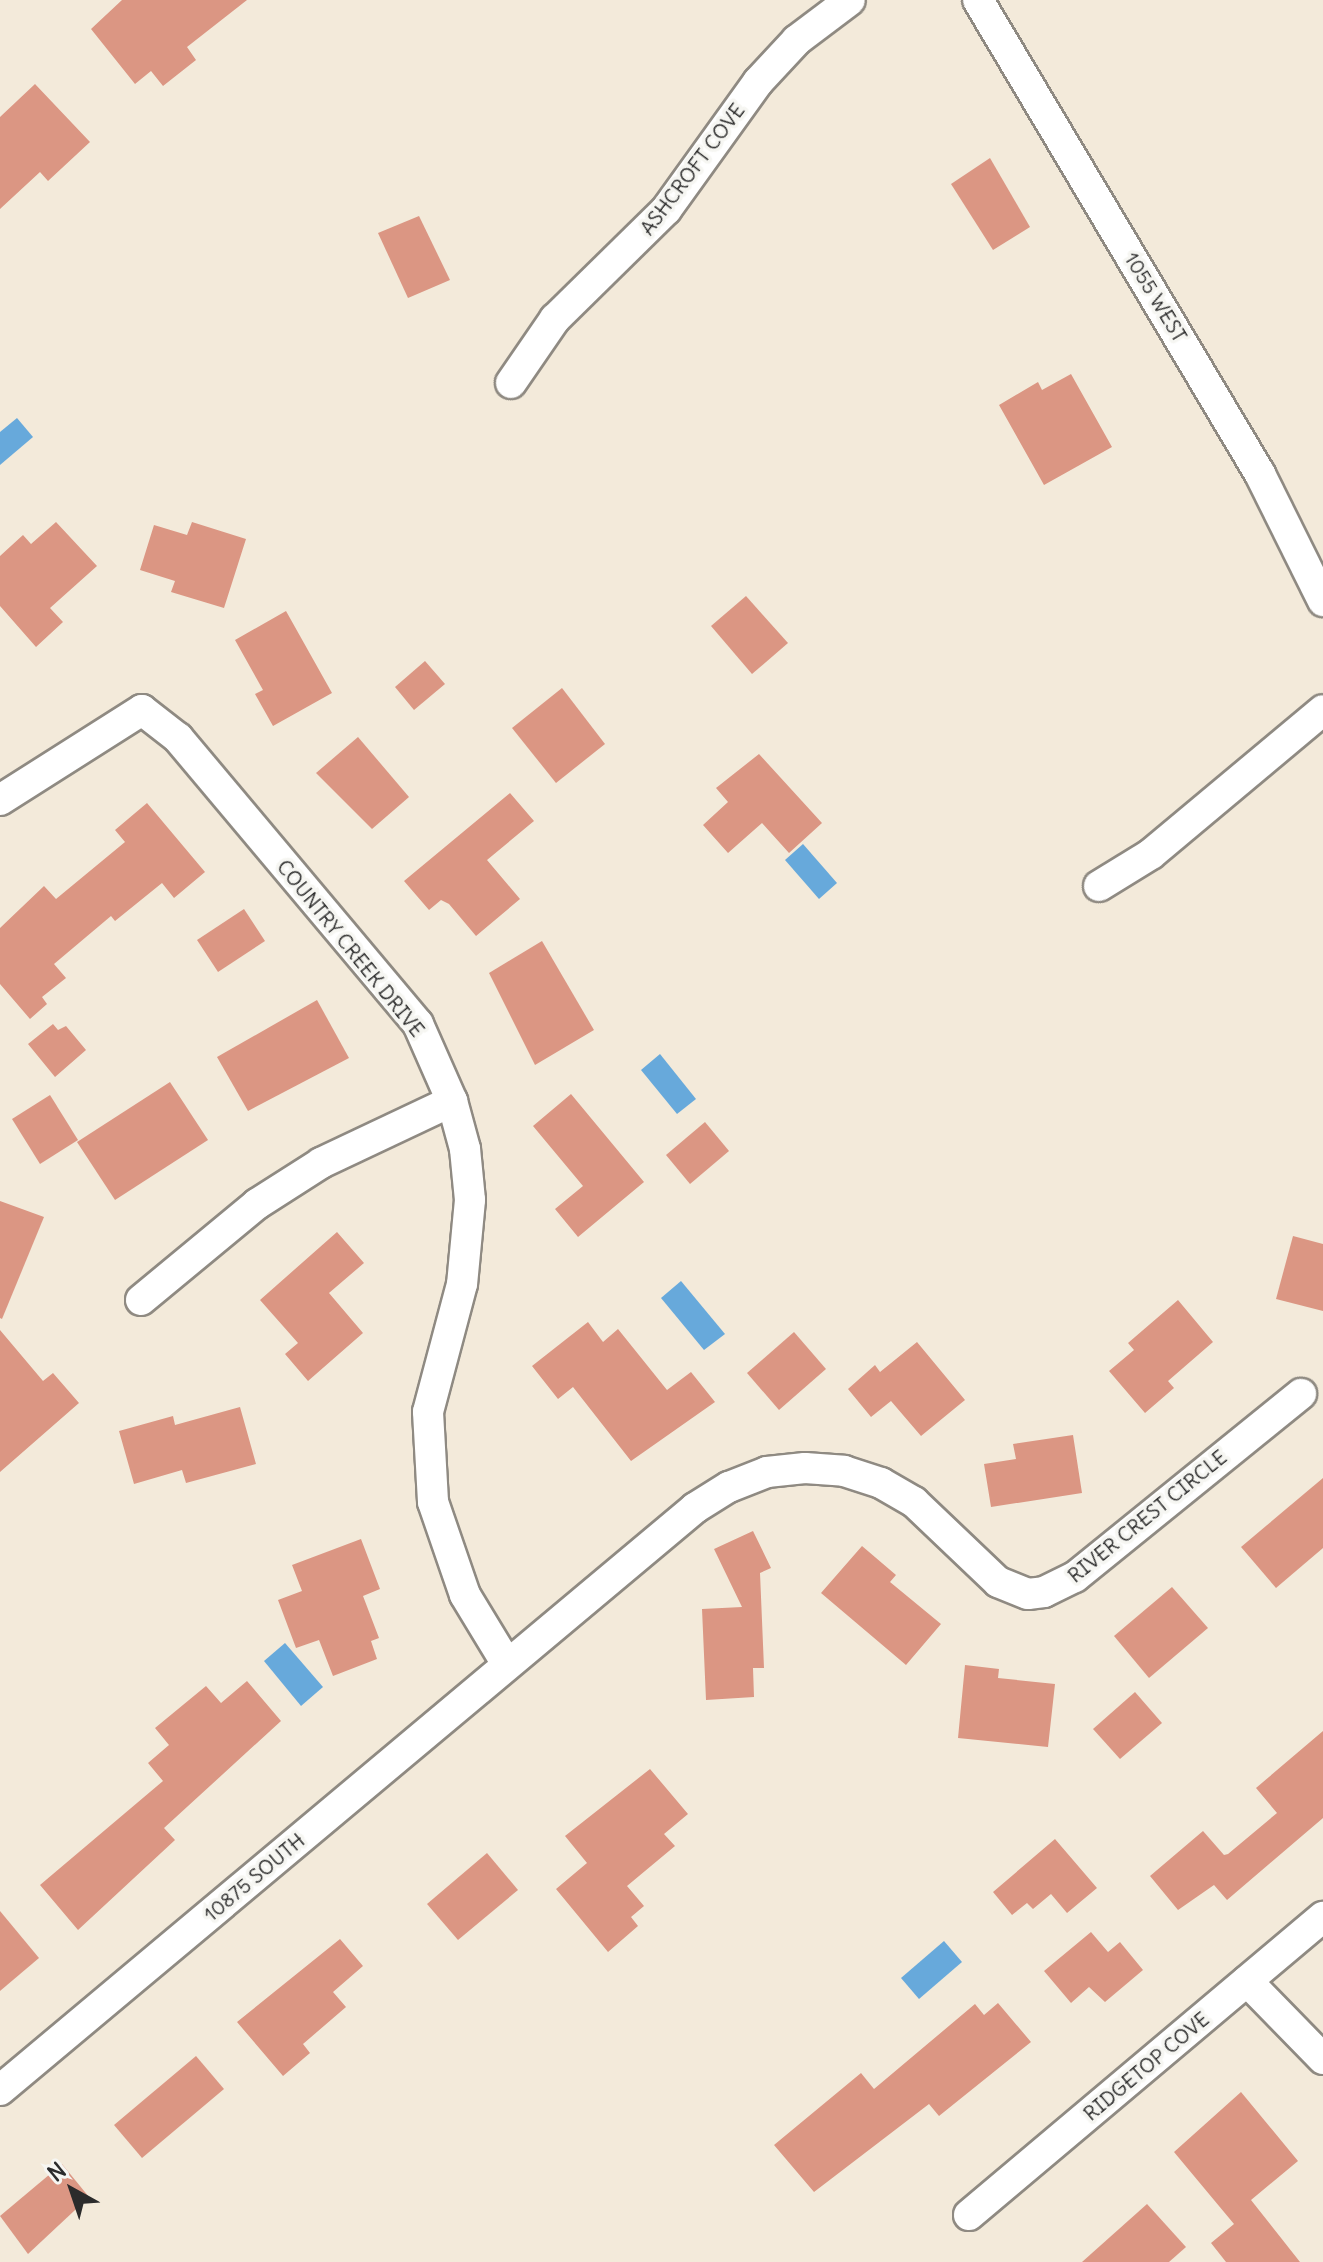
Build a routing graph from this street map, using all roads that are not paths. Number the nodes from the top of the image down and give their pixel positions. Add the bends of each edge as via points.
1 (850, 0) edge
2 (978, 0) edge
3 (511, 383) dead end
4 (1323, 601) edge
5 (1323, 710) edge
6 (0, 800) edge
7 (1099, 886) dead end
8 (452, 1101) junction
9 (141, 1300) dead end
10 (1301, 1394) dead end
11 (507, 1664) junction
12 (1323, 1917) edge
13 (1247, 1981) junction
14 (1323, 2059) edge
15 (0, 2090) edge
16 (969, 2215) dead end

1 - 3 street, ASHCROFT COVE via 797,40 758,82 666,210 555,319
2 - 4 street, 1055 WEST via 1260,474
5 - 7 street via 1151,854
6 - 8 street, COUNTRY CREEK DRIVE via 142,710 178,738 418,1024
8 - 9 street via 321,1163 257,1204
8 - 11 street, COUNTRY CREEK DRIVE via 465,1149 469,1243 428,1412 432,1487 446,1548 465,1595
10 - 11 street, RIVER CREST CIRCLE via 1075,1577 1044,1592 1028,1594 998,1582 914,1502 881,1483 844,1471 767,1472 695,1508
11 - 15 street, 10875 SOUTH
12 - 13 street, RIDGETOP COVE
13 - 14 street
13 - 16 street, RIDGETOP COVE

